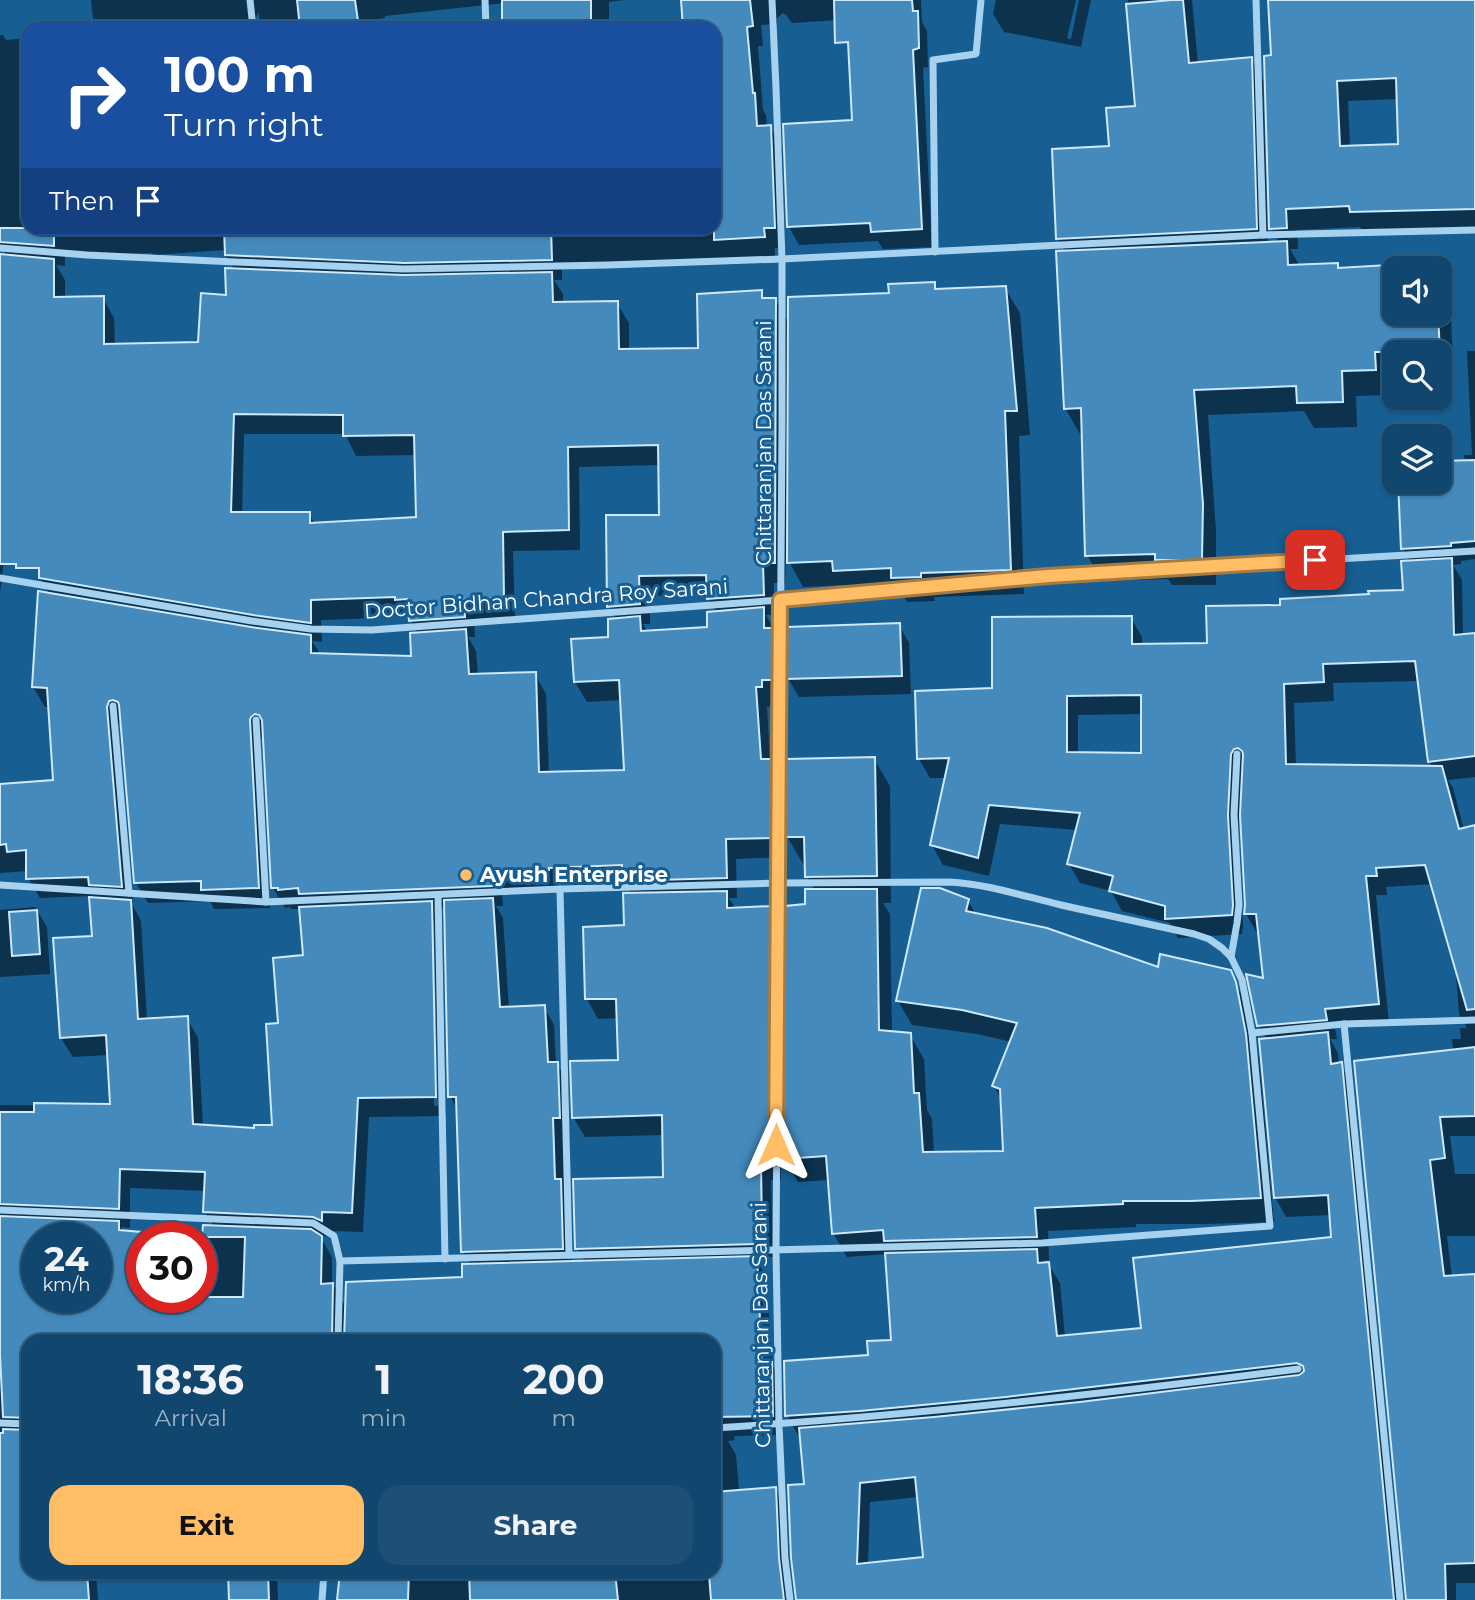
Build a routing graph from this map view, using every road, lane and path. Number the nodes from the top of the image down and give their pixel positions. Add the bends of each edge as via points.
1 (250, 0) edge
2 (485, 0) edge
3 (772, 0) edge
4 (981, 0) edge
5 (1256, 0) edge
6 (252, 21) edge
7 (486, 21) edge
8 (1475, 230) edge
9 (1263, 235) junction
10 (0, 247) edge
11 (935, 252) junction
12 (782, 259) junction
13 (1475, 551) edge
14 (0, 578) edge
15 (780, 600) junction
16 (113, 706) dead end
17 (256, 720) dead end
18 (1237, 754) dead end
19 (778, 883) junction
20 (0, 885) edge
21 (560, 889) junction
22 (130, 893) junction
23 (438, 895) junction
24 (266, 902) junction
25 (1231, 957) junction
26 (1475, 1020) edge
27 (1343, 1024) junction
28 (1251, 1032) junction
29 (0, 1210) edge
30 (776, 1250) junction
31 (569, 1255) junction
32 (445, 1259) junction
33 (340, 1261) junction
34 (338, 1334) edge
35 (1298, 1369) dead end
36 (0, 1423) edge
37 (21, 1424) edge
38 (779, 1424) junction
39 (721, 1428) edge
40 (324, 1579) edge
41 (322, 1600) edge
42 (790, 1600) edge
43 (1400, 1600) edge

1 - 6 street
2 - 7 street
3 - 12 street, Chittaranjan Das Sarani
4 - 11 street via 976,54 933,60
5 - 9 street
8 - 9 street
9 - 11 street
10 - 12 street via 404,269
11 - 12 street
12 - 15 street, Chittaranjan Das Sarani
13 - 15 street, Doctor Bidhan Chandra Roy Sarani via 1048,576
14 - 15 street, Doctor Bidhan Chandra Roy Sarani via 311,629 372,630
15 - 19 street, Chittaranjan Das Sarani
16 - 22 street
17 - 24 street
18 - 25 street via 1234,815 1239,905
19 - 21 street
19 - 25 street via 973,883 1194,934 1209,939
19 - 30 street, Chittaranjan Das Sarani
20 - 22 street
21 - 23 street
21 - 31 street
22 - 24 street
23 - 24 street
23 - 32 street
25 - 28 street via 1242,980
26 - 27 street
27 - 28 street
27 - 43 street
28 - 30 street via 1270,1226 1042,1243
29 - 33 street via 313,1223 334,1236
30 - 31 street
30 - 38 street, Chittaranjan Das Sarani
31 - 32 street
32 - 33 street
33 - 34 street
35 - 38 street via 1089,1396
36 - 37 street
38 - 39 street
38 - 42 street, Chittaranjan Das Sarani
40 - 41 street

